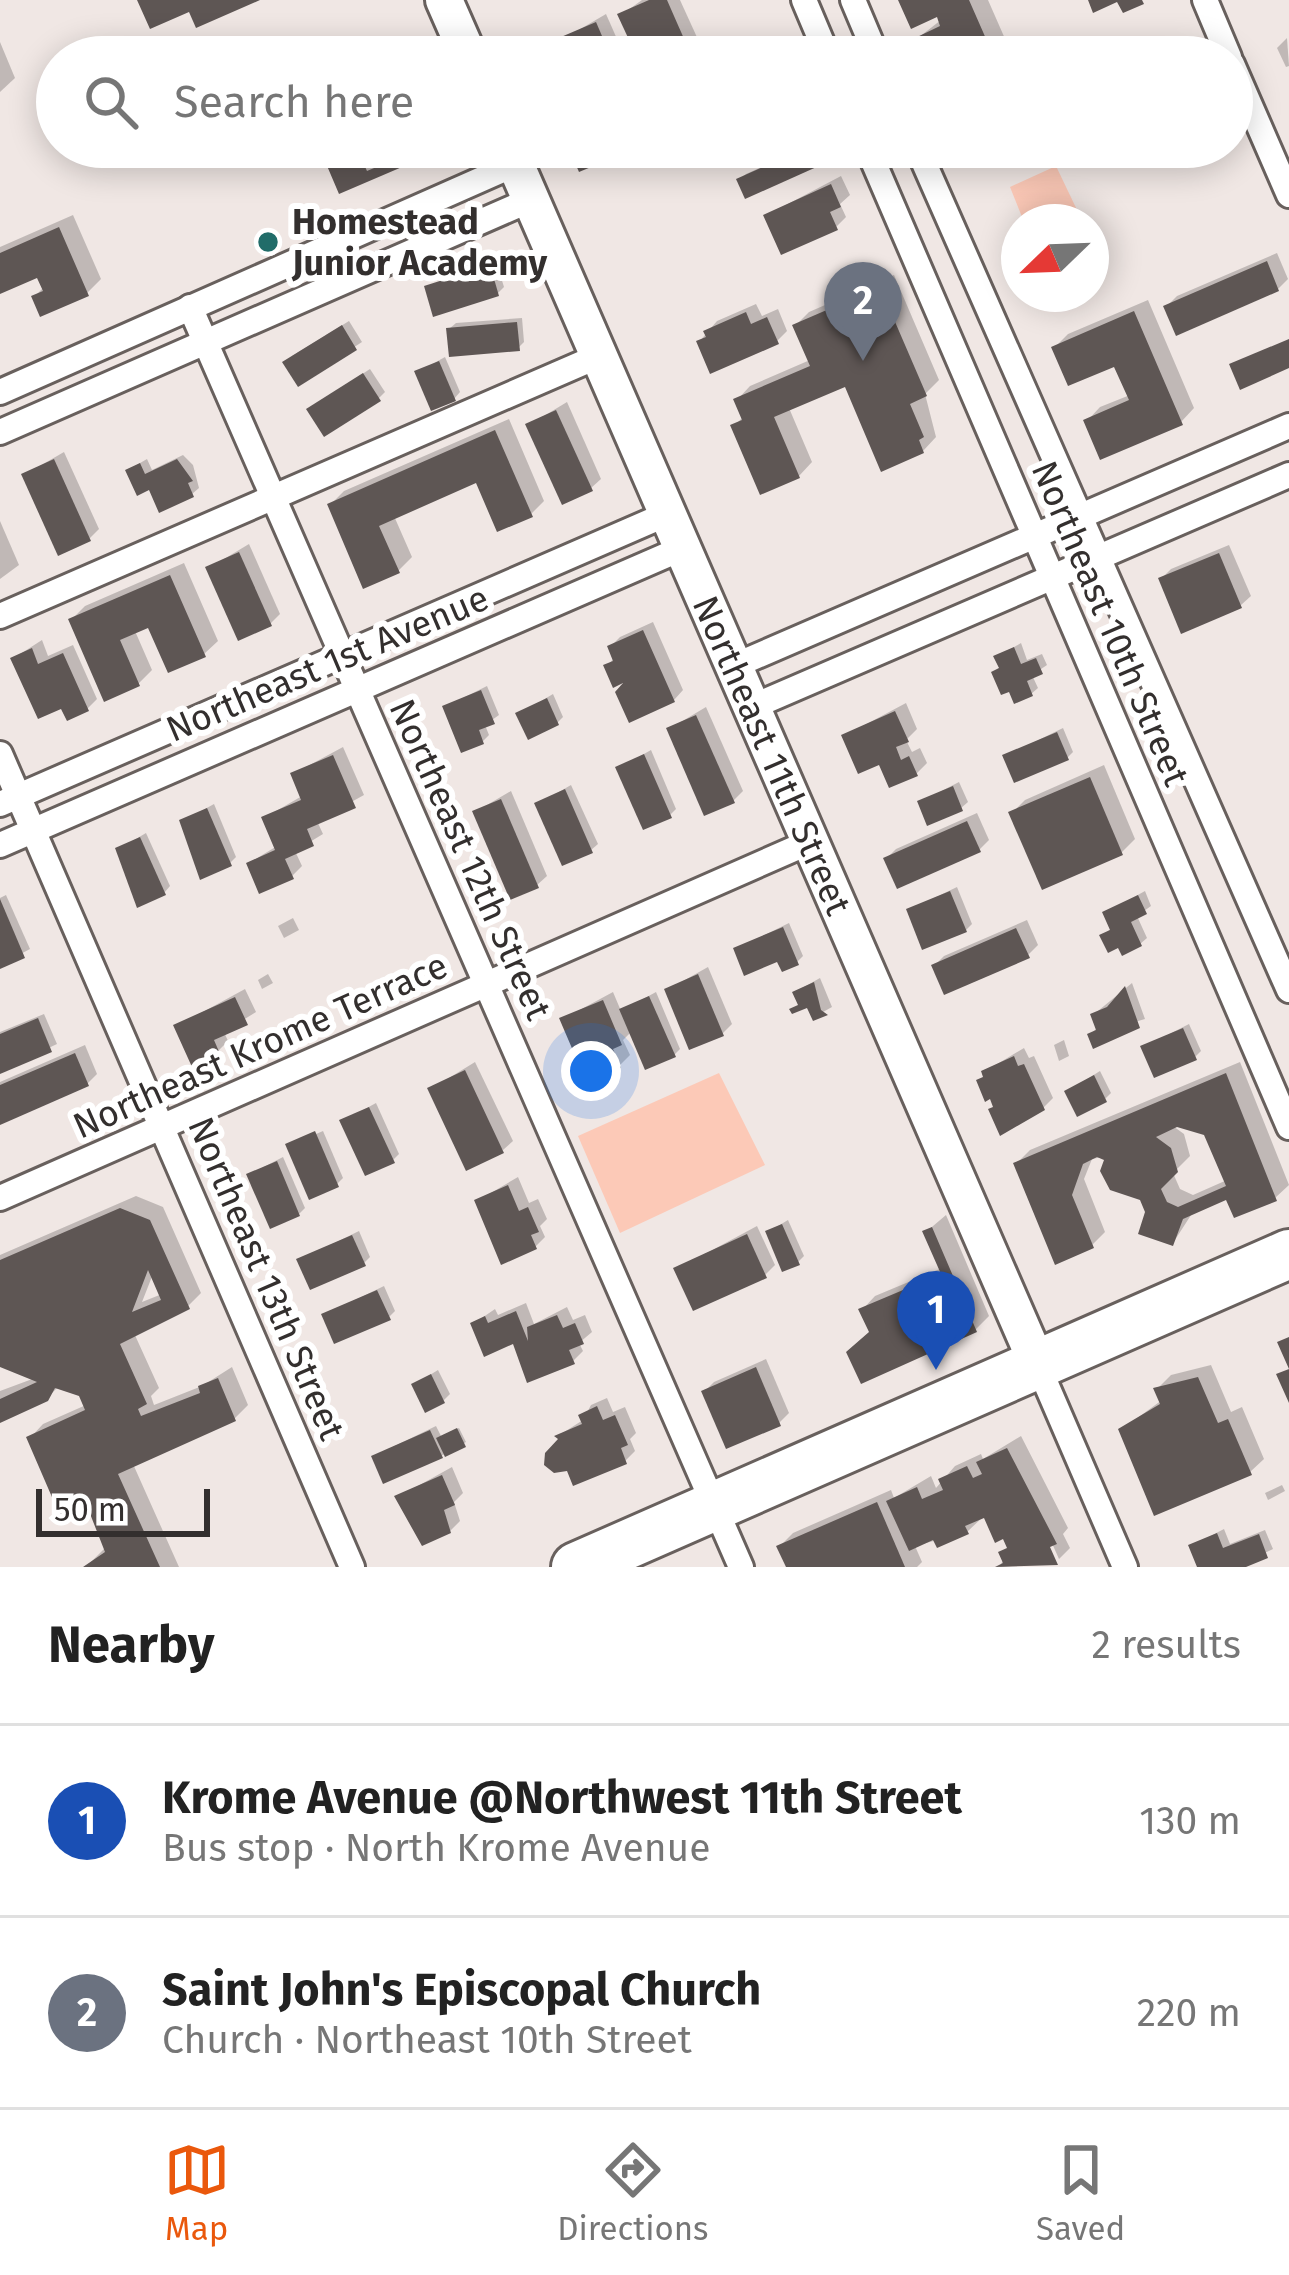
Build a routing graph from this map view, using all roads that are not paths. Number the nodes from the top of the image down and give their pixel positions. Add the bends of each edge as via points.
1 (444, 0) edge
2 (804, 0) edge
3 (853, 0) edge
4 (1205, 0) edge
5 (460, 36) edge
6 (819, 36) edge
7 (869, 36) edge
8 (1221, 36) edge
9 (1253, 111) edge
10 (486, 168) edge
11 (517, 168) edge
12 (876, 168) edge
13 (926, 168) edge
14 (1289, 195) edge
15 (530, 200) junction
16 (950, 220) junction
17 (908, 240) junction
18 (190, 307) junction
19 (206, 343) junction
20 (601, 356) junction
21 (0, 392) edge
22 (1289, 427) edge
23 (0, 432) edge
24 (1289, 475) edge
25 (274, 499) junction
26 (667, 514) junction
27 (1081, 517) junction
28 (1035, 538) junction
29 (683, 548) junction
30 (1099, 558) junction
31 (1051, 579) junction
32 (0, 616) edge
33 (340, 652) junction
34 (734, 666) junction
35 (356, 689) junction
36 (752, 707) junction
37 (0, 754) edge
38 (9, 800) edge
39 (33, 830) junction
40 (812, 842) junction
41 (0, 844) edge
42 (488, 985) junction
43 (1289, 990) edge
44 (164, 1126) junction
45 (1289, 1127) edge
46 (0, 1198) edge
47 (1289, 1254) edge
48 (1037, 1363) junction
49 (715, 1506) junction
50 (352, 1567) edge
51 (576, 1567) edge
52 (741, 1567) edge
53 (1125, 1567) edge

1 - 5 street
2 - 6 street
3 - 7 street
4 - 8 street
9 - 14 street
10 - 18 street
11 - 15 street, Northeast 11th Street
12 - 17 street, Northeast 10th Street
13 - 16 street, Northeast 10th Street
15 - 19 street
15 - 20 street, Northeast 11th Street
16 - 17 street
16 - 27 street, Northeast 10th Street
17 - 28 street, Northeast 10th Street
18 - 19 street, Northeast 12th Street
18 - 21 street
19 - 23 street
19 - 25 street, Northeast 12th Street
20 - 25 street
20 - 26 street, Northeast 11th Street
22 - 27 street
24 - 30 street
25 - 32 street
25 - 33 street, Northeast 12th Street
26 - 29 street, Northeast 11th Street
26 - 33 street, Northeast 1st Avenue
27 - 28 street
27 - 30 street, Northeast 10th Street
28 - 31 street, Northeast 10th Street
28 - 34 street
29 - 34 street, Northeast 11th Street
29 - 35 street, Northeast 1st Avenue
30 - 31 street
30 - 43 street, Northeast 10th Street
31 - 36 street
31 - 45 street, Northeast 10th Street
33 - 35 street, Northeast 12th Street
33 - 38 street, Northeast 1st Avenue
34 - 36 street, Northeast 11th Street
35 - 39 street, Northeast 1st Avenue
35 - 42 street, Northeast 12th Street
36 - 40 street, Northeast 11th Street
37 - 38 street, Northeast 13th Street
38 - 39 street, Northeast 13th Street
39 - 41 street, Northeast 1st Avenue
39 - 44 street, Northeast 13th Street
40 - 42 street, Northeast Krome Terrace
40 - 48 street, Northeast 11th Street
42 - 44 street, Northeast Krome Terrace
42 - 49 street, Northeast 12th Street
44 - 46 street, Northeast Krome Terrace
44 - 50 street, Northeast 13th Street
47 - 48 highway
48 - 49 highway
48 - 53 street
49 - 51 highway
49 - 52 street, Northeast 12th Street

